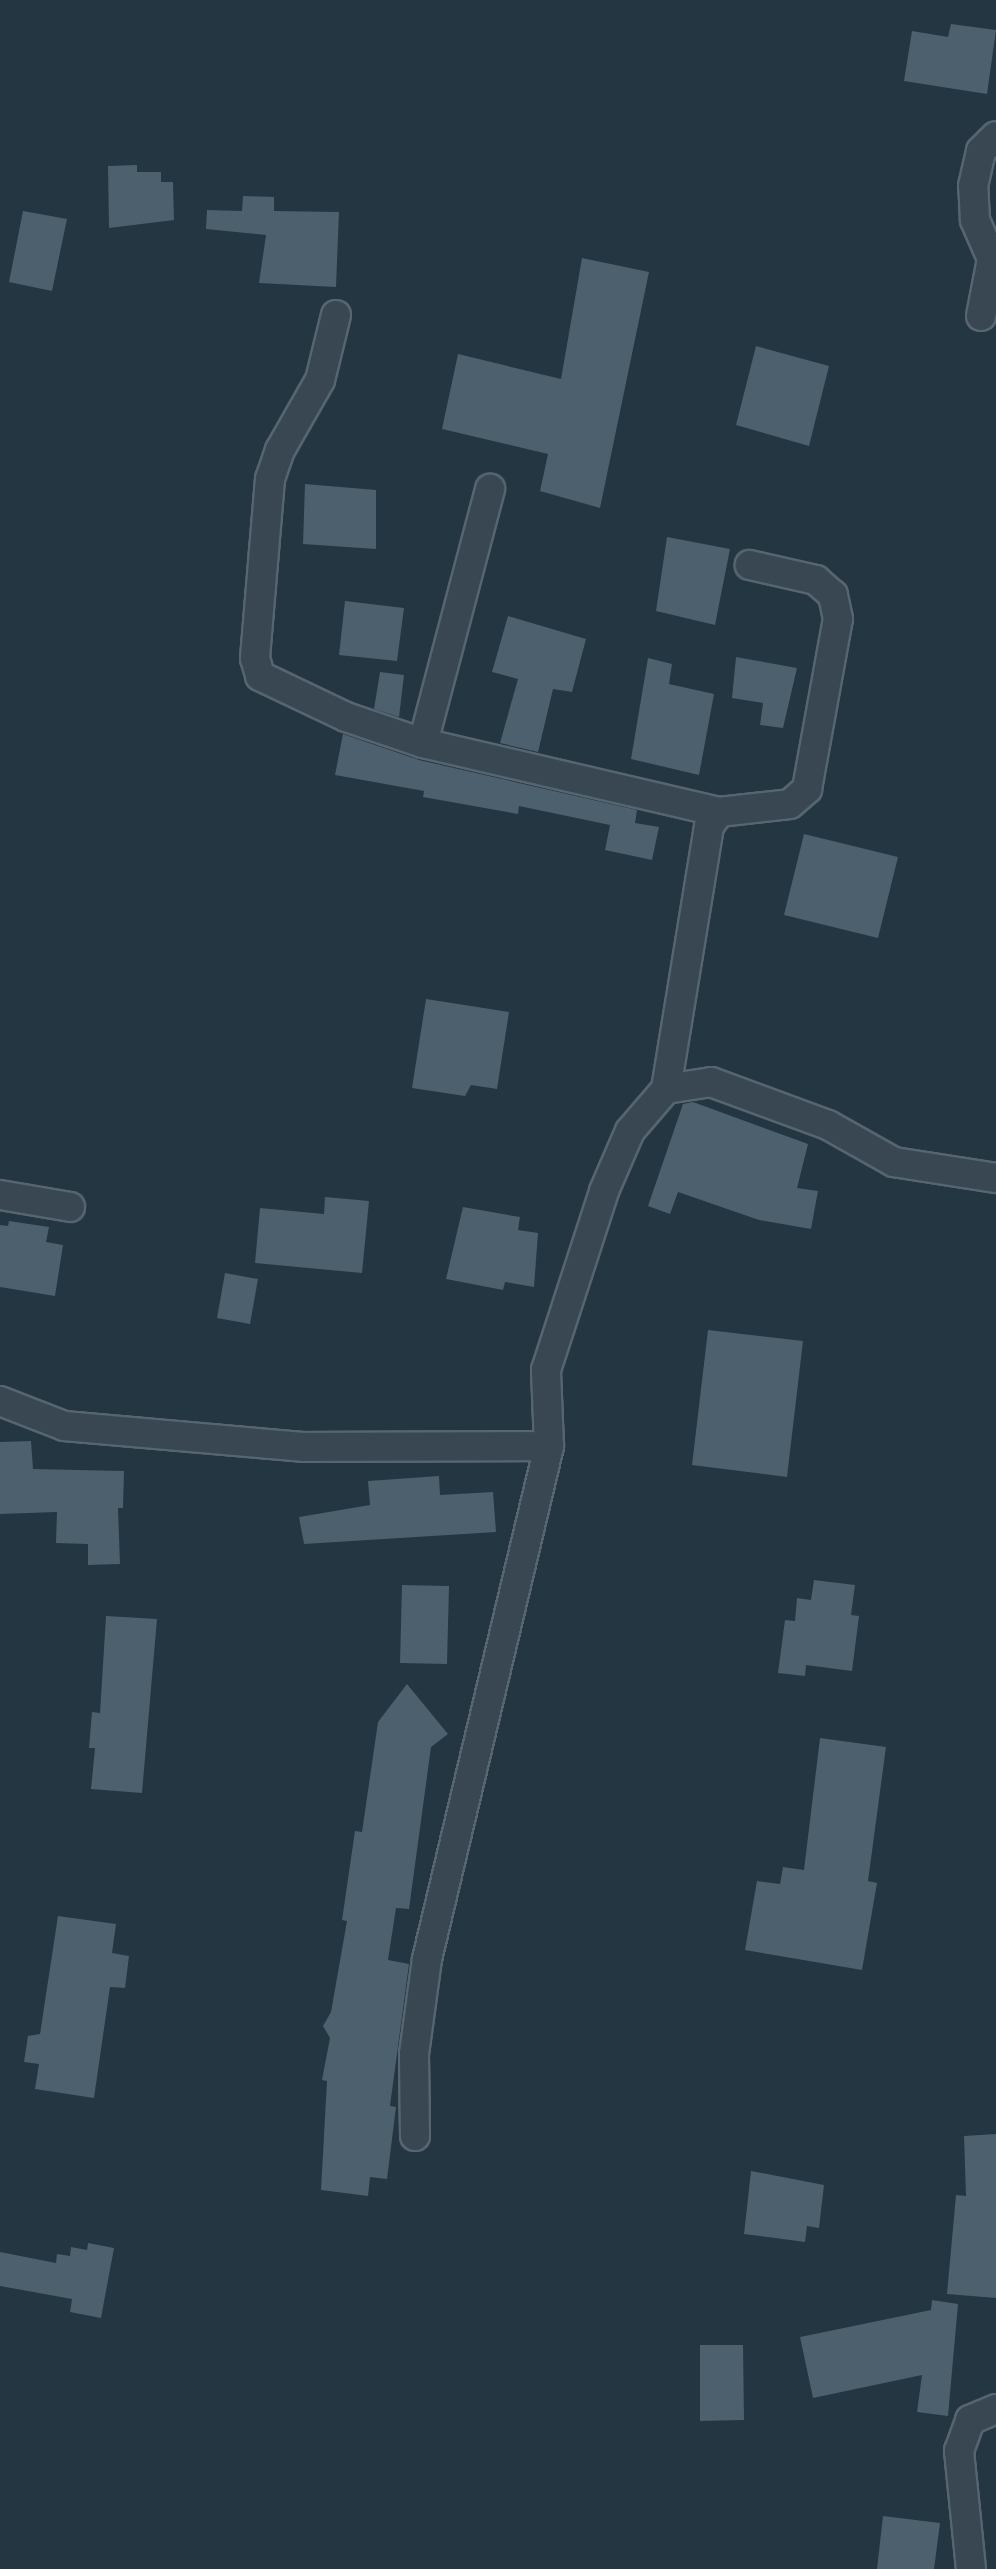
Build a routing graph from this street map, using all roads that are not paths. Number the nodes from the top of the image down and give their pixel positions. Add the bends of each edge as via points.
1 (996, 136) edge
2 (336, 315) dead end
3 (981, 316) dead end
4 (490, 489) dead end
5 (750, 565) dead end
6 (423, 743) junction
7 (719, 812) junction
8 (666, 1089) junction
9 (996, 1178) edge
10 (0, 1195) edge
11 (70, 1207) dead end
12 (0, 1401) edge
13 (549, 1446) junction
14 (415, 2136) dead end
15 (996, 2409) edge
16 (971, 2569) edge

1 - 3 street via 981,151 973,186 975,220 992,259
2 - 6 street via 320,380 280,450 270,479 256,668 274,687
4 - 6 street
5 - 7 street via 816,580 833,595 838,619 807,789 790,804
6 - 7 street
7 - 8 street via 703,849
8 - 9 street via 711,1082 828,1125 894,1162
8 - 13 street via 630,1131 604,1191 546,1370
10 - 11 street
12 - 13 street via 64,1426 290,1446
13 - 14 street via 427,1959 414,2054
15 - 16 street via 970,2420 959,2451

